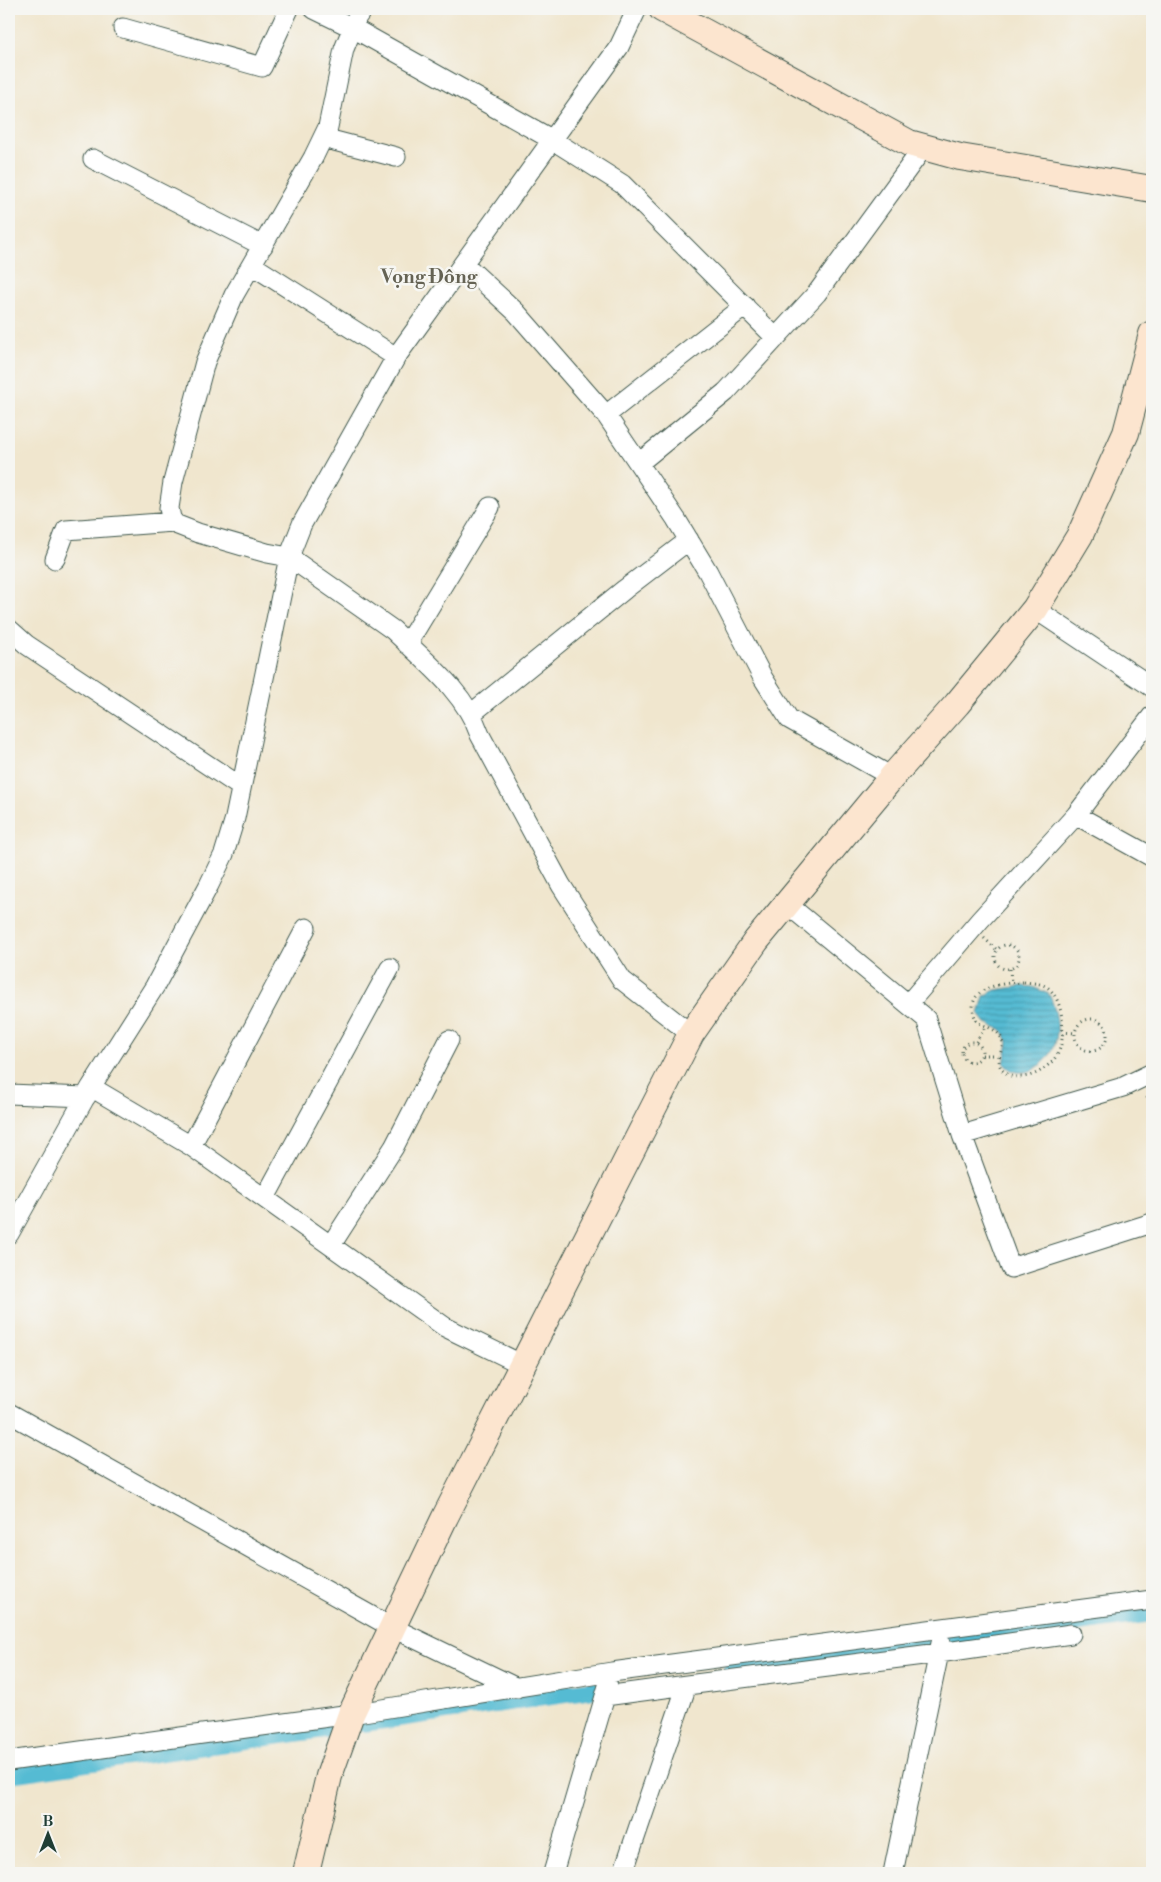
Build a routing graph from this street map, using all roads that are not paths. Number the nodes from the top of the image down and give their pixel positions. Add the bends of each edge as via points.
1 (290, 9) edge
2 (314, 9) edge
3 (363, 9) edge
4 (637, 9) edge
5 (662, 9) edge
6 (123, 28) dead end
7 (353, 28) junction
8 (323, 138) junction
9 (551, 139) junction
10 (923, 148) junction
11 (93, 158) dead end
12 (396, 158) dead end
13 (1152, 189) edge
14 (263, 246) junction
15 (464, 264) junction
16 (252, 265) junction
17 (744, 306) junction
18 (1152, 334) edge
19 (776, 338) junction
20 (396, 357) junction
21 (606, 415) junction
22 (639, 463) junction
23 (490, 507) dead end
24 (173, 522) junction
25 (689, 540) junction
26 (289, 557) junction
27 (55, 559) dead end
28 (1035, 608) junction
29 (9, 629) edge
30 (407, 644) junction
31 (1152, 687) edge
32 (471, 714) junction
33 (1152, 716) edge
34 (892, 778) junction
35 (241, 788) junction
36 (1076, 815) junction
37 (1152, 857) edge
38 (786, 904) junction
39 (306, 928) dead end
40 (390, 968) dead end
41 (908, 1004) junction
42 (691, 1034) junction
43 (449, 1040) dead end
44 (1152, 1073) edge
45 (89, 1092) junction
46 (9, 1094) edge
47 (962, 1134) junction
48 (191, 1146) junction
49 (265, 1198) junction
50 (1152, 1223) edge
51 (9, 1234) edge
52 (331, 1245) junction
53 (523, 1365) junction
54 (9, 1413) edge
55 (1152, 1600) edge
56 (945, 1627) junction
57 (393, 1628) junction
58 (1071, 1634) dead end
59 (939, 1653) junction
60 (612, 1672) junction
61 (687, 1685) junction
62 (517, 1688) junction
63 (605, 1696) junction
64 (351, 1714) junction
65 (9, 1761) edge
66 (306, 1873) edge
67 (553, 1873) edge
68 (623, 1873) edge
69 (893, 1873) edge

1 - 6 street via 262,67
2 - 7 street
3 - 7 street
4 - 9 street via 619,47
5 - 10 street
7 - 8 street via 344,49
7 - 9 street
8 - 12 street
8 - 14 street
9 - 15 street
9 - 17 street via 622,184
10 - 13 street
10 - 19 street via 816,293
11 - 14 street
14 - 16 street
15 - 20 street
15 - 21 street via 516,312
16 - 20 street
16 - 24 street via 234,295 205,362 173,482 169,508
17 - 19 street
17 - 21 street
18 - 28 street via 1126,433 1080,535
19 - 22 street via 726,392
20 - 26 street via 302,524
21 - 22 street
22 - 25 street
23 - 30 street
24 - 26 street via 267,554
24 - 27 street via 66,530
25 - 32 street
25 - 34 street via 763,678 789,719
26 - 30 street via 393,630
26 - 35 street
28 - 31 street
28 - 34 street
29 - 35 street via 27,645
30 - 32 street via 462,700
32 - 42 street via 561,885 622,980
33 - 36 street
34 - 38 street
35 - 45 street via 224,854 209,885 155,986
36 - 37 street
36 - 41 street
38 - 41 street
38 - 42 street via 744,957
39 - 48 street
40 - 49 street
41 - 47 street via 926,1019
42 - 53 street
43 - 52 street via 397,1141
44 - 47 street via 1123,1087
45 - 46 street
45 - 48 street
45 - 51 street
47 - 50 street via 1011,1268
48 - 49 street
49 - 52 street
52 - 53 street via 445,1326
53 - 57 street via 445,1517
54 - 57 street
55 - 56 street
56 - 59 street
56 - 60 street
57 - 62 street
57 - 64 street
58 - 59 street
59 - 61 street
59 - 69 street
60 - 62 street
60 - 63 street
61 - 63 street
61 - 68 street
62 - 64 street
63 - 67 street
64 - 65 street
64 - 66 street via 329,1776

